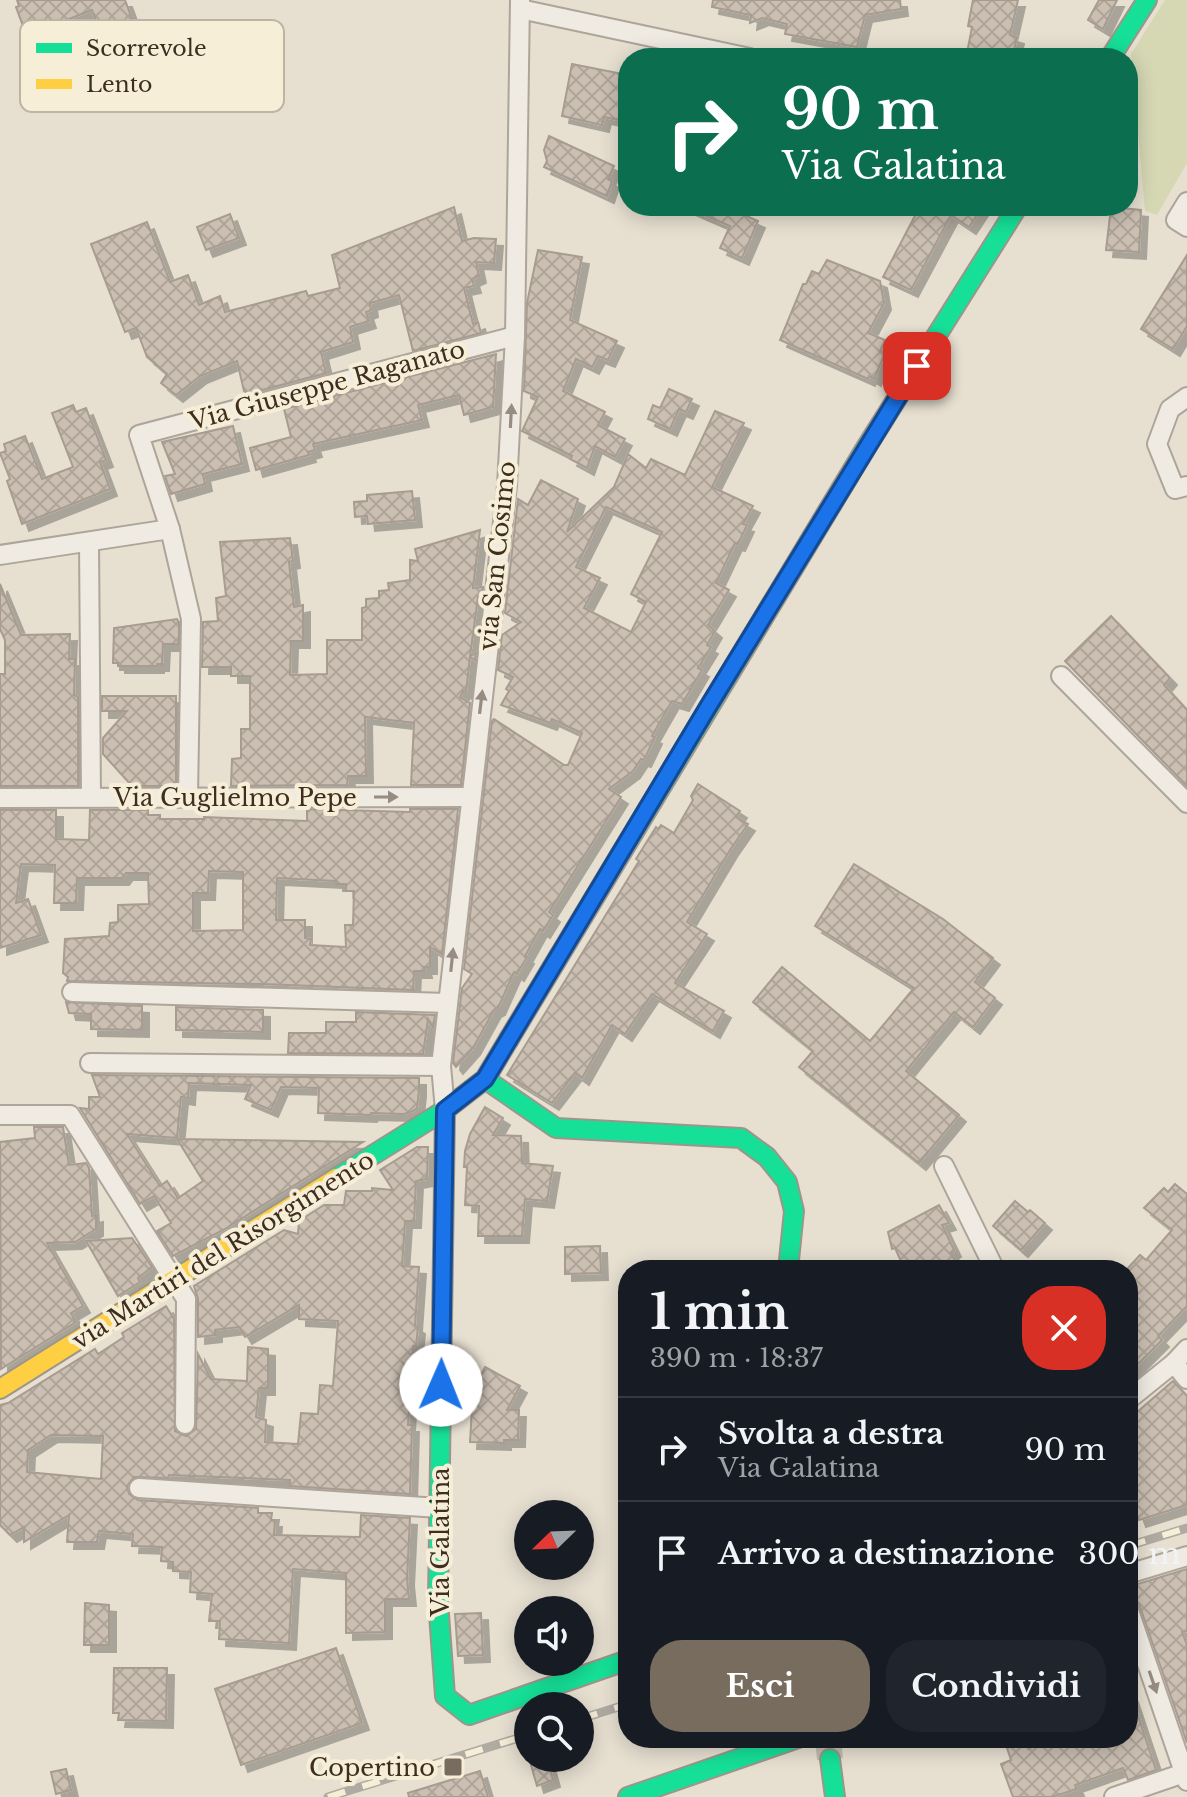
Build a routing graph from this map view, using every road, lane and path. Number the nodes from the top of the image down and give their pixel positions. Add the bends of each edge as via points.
1 (1147, 0) edge
2 (520, 5) edge
3 (707, 48) edge
4 (1116, 48) edge
5 (1187, 202) edge
6 (1012, 216) edge
7 (1187, 227) edge
8 (515, 336) junction
9 (1187, 397) edge
10 (1187, 486) edge
11 (170, 529) junction
12 (89, 542) junction
13 (0, 555) edge
14 (1061, 676) dead end
15 (188, 796) junction
16 (91, 797) junction
17 (470, 797) junction
18 (0, 798) edge
19 (1187, 803) edge
20 (72, 992) dead end
21 (448, 1003) junction
22 (90, 1063) dead end
23 (441, 1066) junction
24 (485, 1079) junction
25 (445, 1110) junction
26 (0, 1115) edge
27 (944, 1166) dead end
28 (789, 1260) edge
29 (990, 1260) edge
30 (175, 1281) junction
31 (1187, 1349) edge
32 (1174, 1363) junction
33 (1187, 1379) edge
34 (0, 1389) edge
35 (1138, 1392) edge
36 (185, 1424) dead end
37 (139, 1488) dead end
38 (439, 1508) junction
39 (1187, 1556) edge
40 (1138, 1571) edge
41 (1138, 1637) edge
42 (618, 1663) edge
43 (770, 1748) edge
44 (830, 1759) tunnel mouth
45 (1186, 1776) edge
46 (636, 1796) edge
47 (835, 1797) edge
48 (1114, 1797) edge

1 - 4 street
2 - 3 street
2 - 8 street, via San Cosimo
5 - 7 street via 1176,220
6 - 24 street
8 - 11 street, Via Giuseppe Raganato via 139,435
17 -> 8 street, via San Cosimo via 507,486
9 - 10 street via 1170,409 1157,444 1175,489
11 - 12 street
11 - 15 street via 191,619
12 - 13 street
12 - 16 street
14 - 19 street
15 - 16 street, Via Guglielmo Pepe
15 -> 17 street, Via Guglielmo Pepe
16 - 18 street, Via Guglielmo Pepe
21 -> 17 street, via San Cosimo
20 - 21 street
21 - 23 street, via San Cosimo
22 - 23 street
23 - 25 street, via San Cosimo
24 - 25 street
24 - 28 street via 556,1128 741,1138 767,1157 787,1182 794,1211
25 - 30 street, via Martiri del Risorgimento
25 - 38 street, Via Galatina
26 - 30 street via 70,1115
27 - 29 street
30 - 34 street, via Martiri del Risorgimento
30 - 36 street via 186,1299
31 - 32 street
32 - 33 street
32 - 35 street
37 - 38 street
38 - 42 street, Via Galatina via 445,1696 469,1715
39 - 40 street
41 -> 45 street
43 - 46 street
44 - 47 street
45 - 48 street

